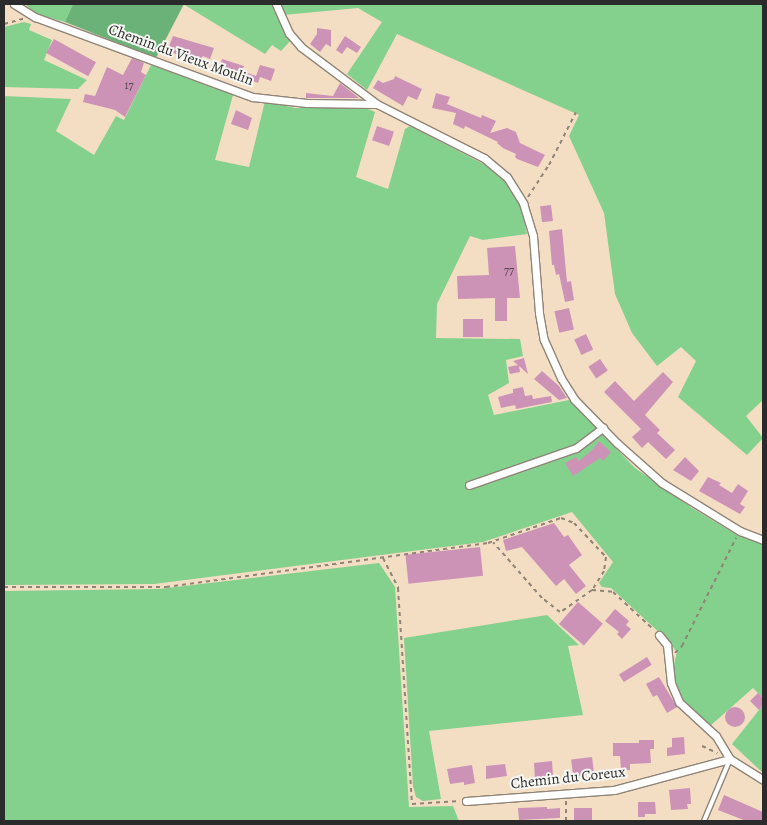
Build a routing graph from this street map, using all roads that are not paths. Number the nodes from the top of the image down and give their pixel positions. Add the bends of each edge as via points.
1 (14, 4) edge
2 (276, 4) edge
3 (376, 104) junction
4 (603, 428) junction
5 (469, 485) dead end
6 (763, 540) edge
7 (659, 635) road end
8 (730, 759) junction
9 (763, 780) edge
10 (466, 801) road end
11 (704, 821) edge

1 - 3 street, Chemin du Vieux Moulin via 35,17 253,97 307,103
2 - 3 street via 285,25 301,47
3 - 4 street via 484,158 507,177 523,203 533,236 539,313 547,349 574,399
4 - 5 street via 576,448
4 - 6 street via 662,483 740,531
7 - 8 street via 667,645 671,683 680,702 716,736
8 - 9 street
8 - 10 street, Chemin du Coreux via 614,790
8 - 11 lane

